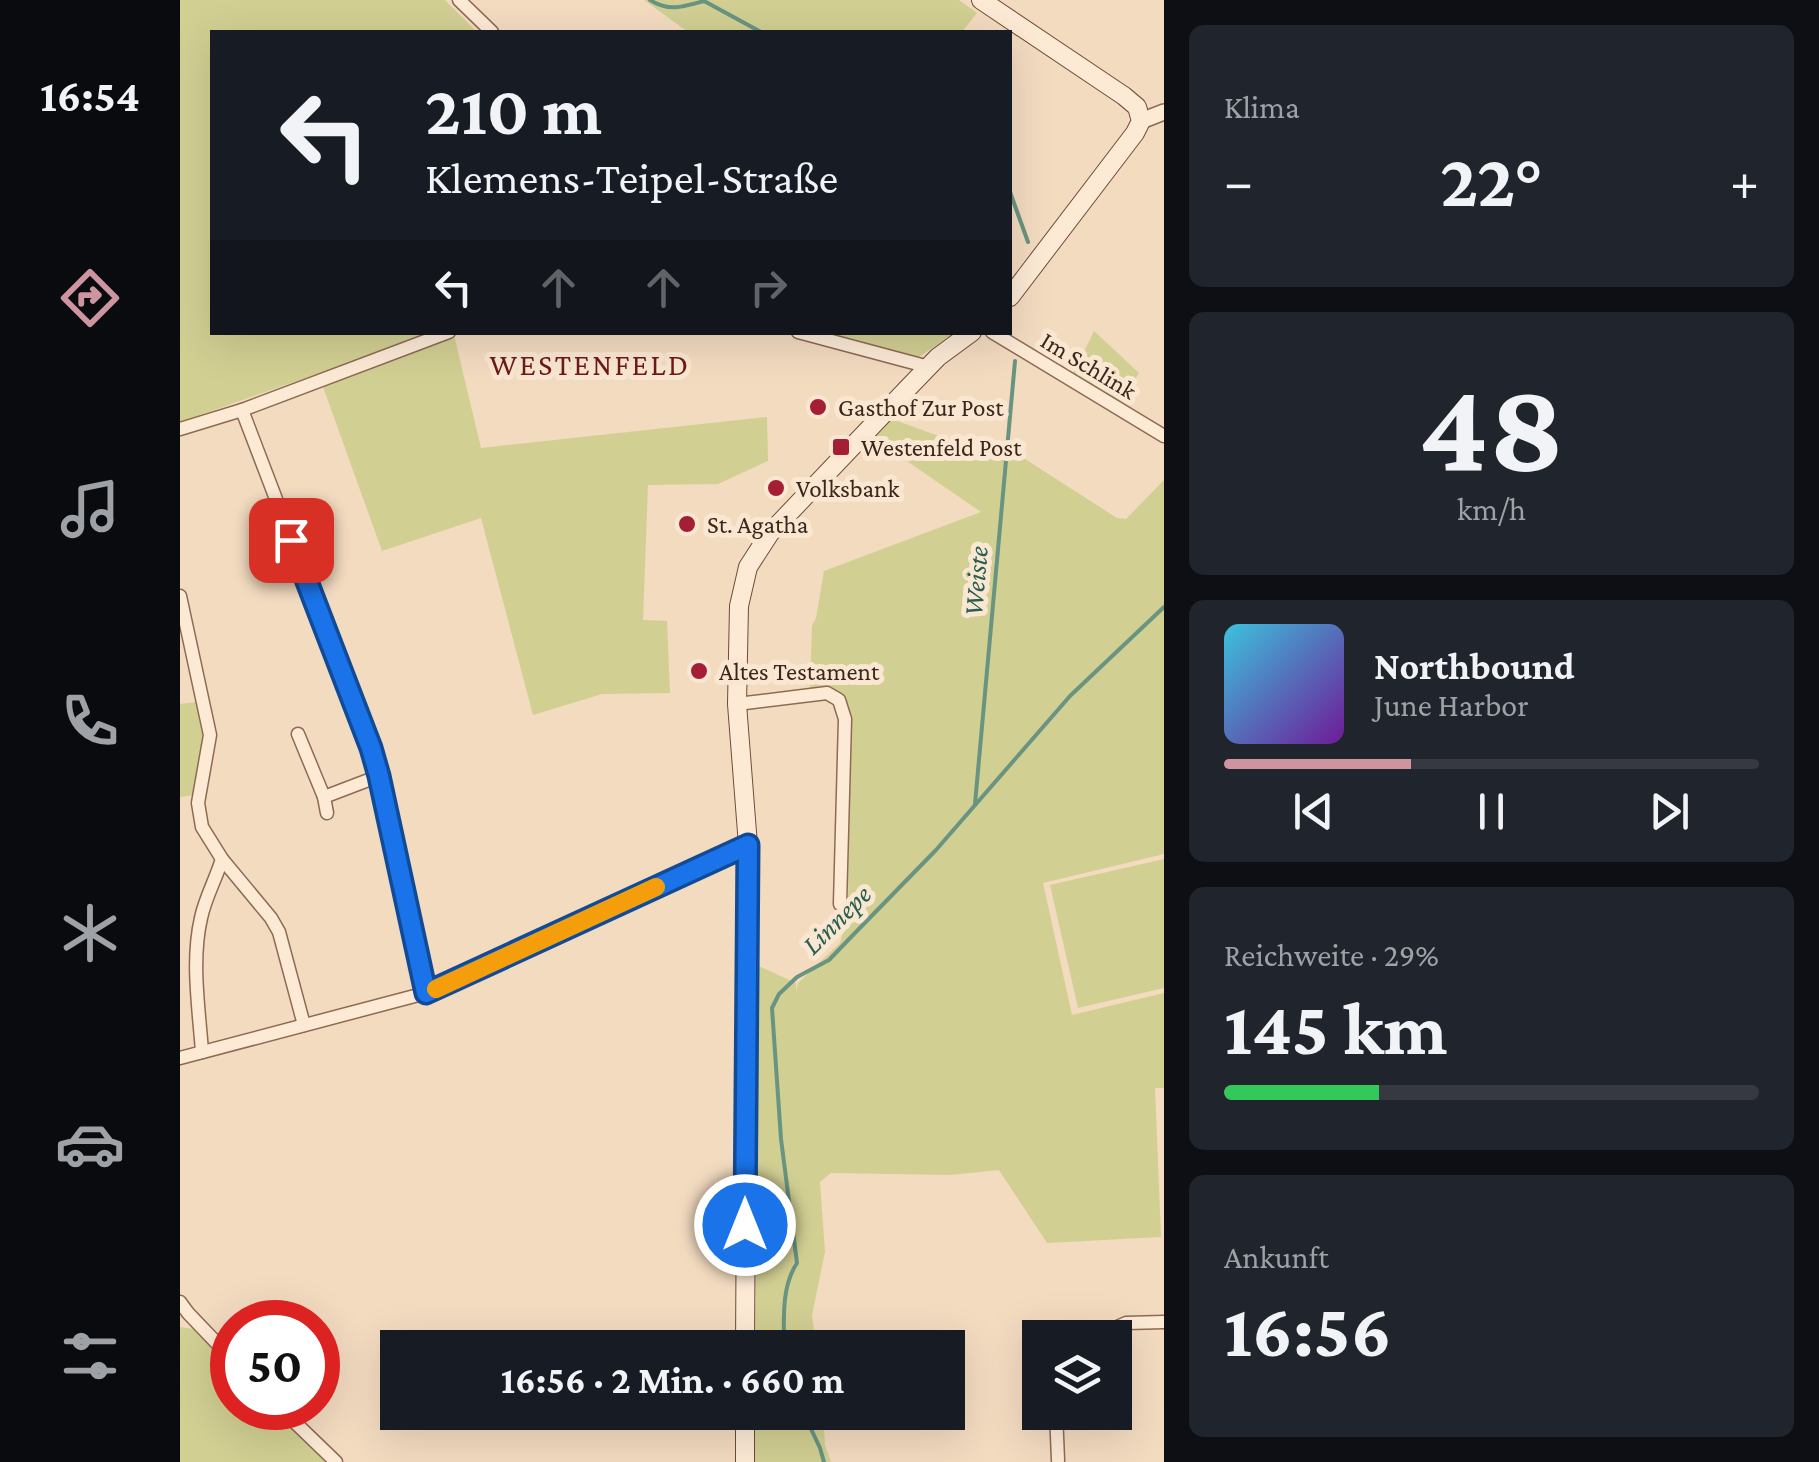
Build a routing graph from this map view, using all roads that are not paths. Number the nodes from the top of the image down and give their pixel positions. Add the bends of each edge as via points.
1 (460, 0) edge
2 (982, 0) edge
3 (490, 30) edge
4 (1164, 112) edge
5 (1139, 114) junction
6 (1012, 294) edge
7 (441, 335) edge
8 (809, 335) edge
9 (968, 335) edge
10 (997, 335) edge
11 (929, 367) junction
12 (242, 410) junction
13 (180, 430) edge
14 (1164, 436) edge
15 (180, 596) edge
16 (737, 704) junction
17 (298, 734) dead end
18 (379, 776) junction
19 (324, 797) junction
20 (327, 813) dead end
21 (748, 845) junction
22 (222, 859) junction
23 (840, 904) dead end
24 (426, 993) junction
25 (304, 1025) junction
26 (202, 1052) junction
27 (180, 1058) edge
28 (180, 1302) edge
29 (1164, 1322) edge
30 (1132, 1323) edge
31 (745, 1330) edge
32 (210, 1336) edge
33 (303, 1430) edge
34 (745, 1430) edge
35 (1057, 1430) edge
36 (1058, 1460) edge
37 (336, 1462) edge
38 (745, 1462) edge

1 - 3 street
2 - 5 main road via 1124,96
4 - 5 street
5 - 6 main road via 1136,133
7 - 12 street
8 - 11 street
9 - 11 main road
10 - 14 street, Im Schlink
11 - 16 main road via 770,533 748,567
12 - 13 street
12 - 18 street
15 - 22 street via 210,735 199,815
16 - 21 main road
16 - 23 street via 827,693 839,700 845,719
17 - 19 street
18 - 19 street
18 - 24 street
19 - 20 street
21 - 24 street
21 - 31 main road
22 - 25 street via 279,932
22 - 26 street via 198,936
24 - 25 street
25 - 26 street
26 - 27 street
28 - 32 street
29 - 30 street
33 - 37 street
34 - 38 main road
35 - 36 street

